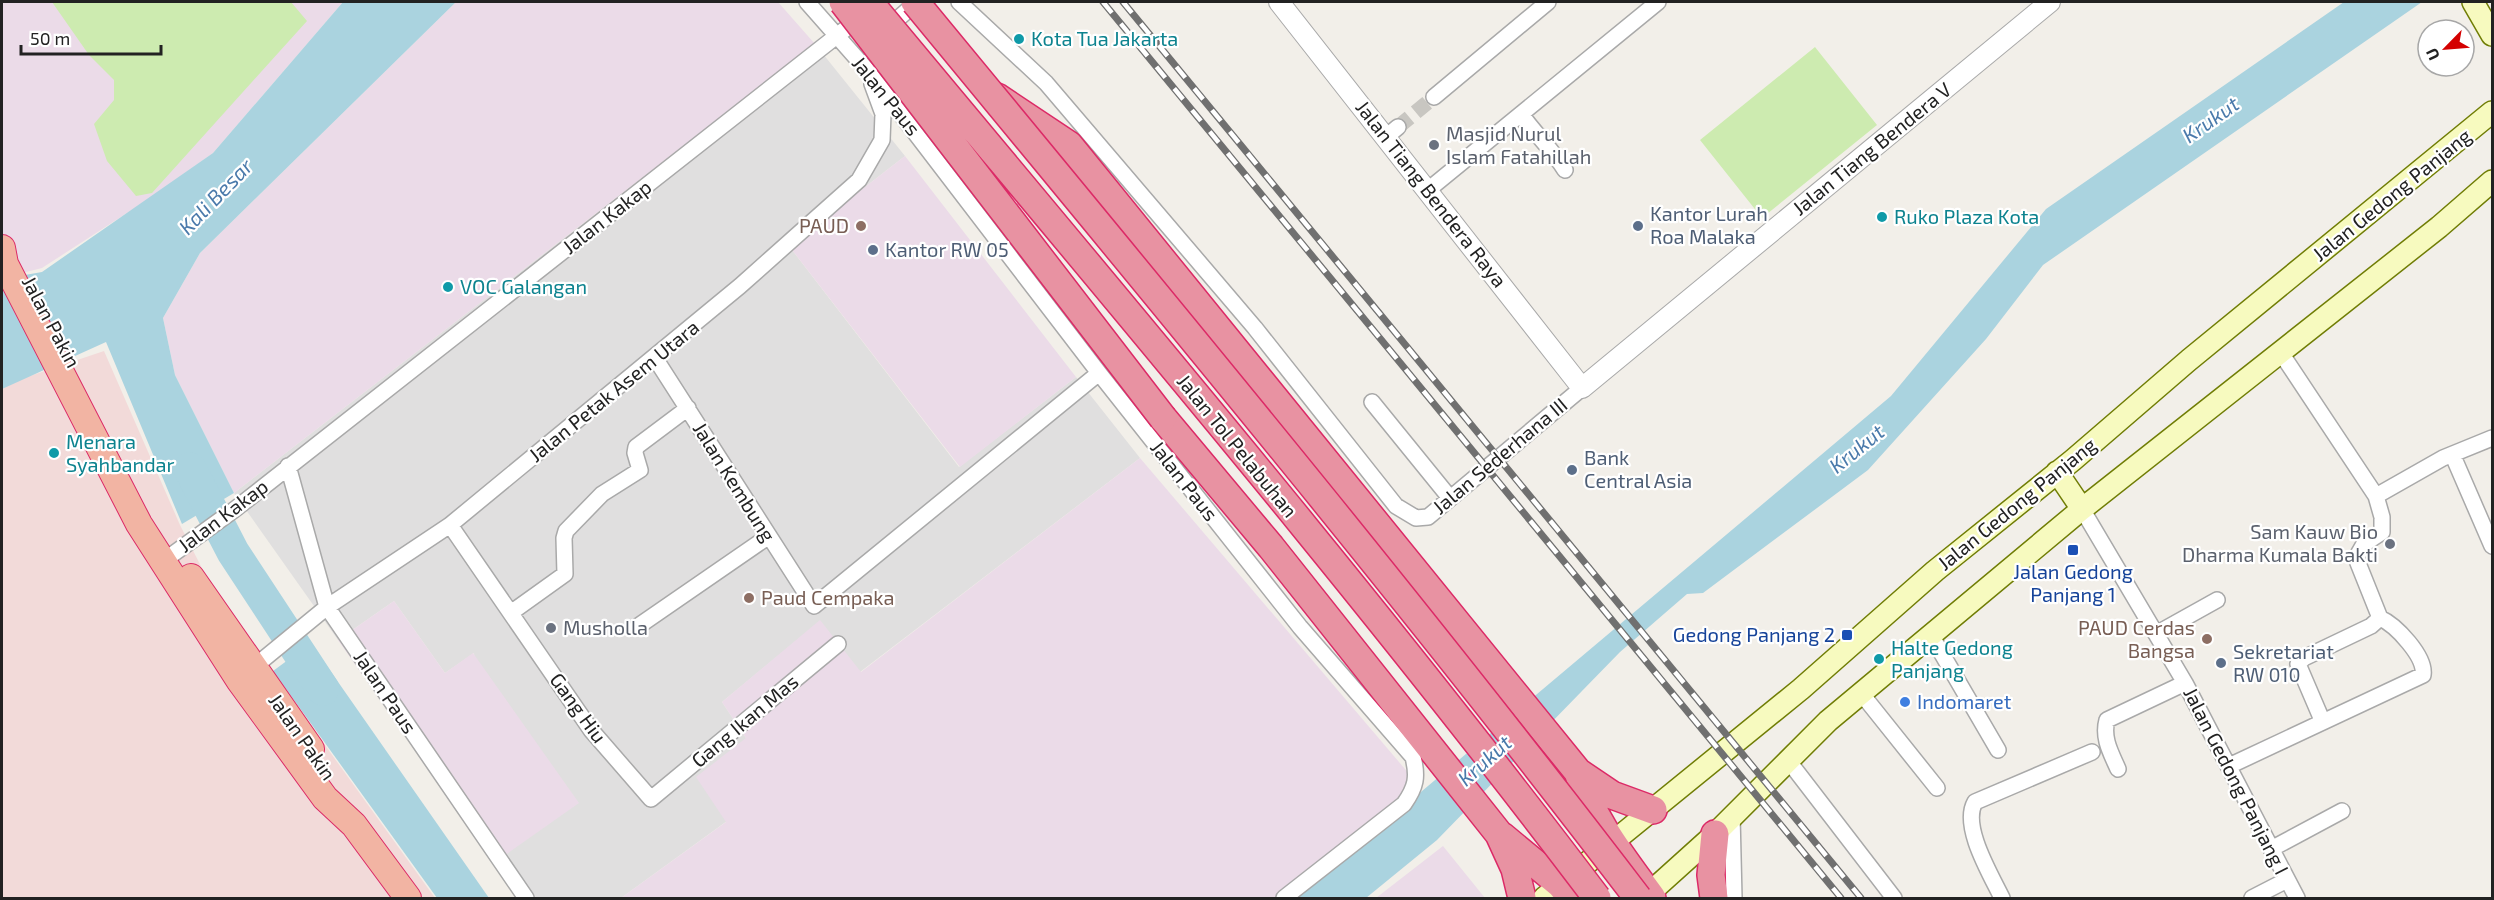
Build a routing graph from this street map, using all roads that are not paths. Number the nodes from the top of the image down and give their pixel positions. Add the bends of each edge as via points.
1 (807, 2) edge
2 (843, 2) edge
3 (869, 2) edge
4 (879, 2) edge
5 (916, 2) edge
6 (959, 2) edge
7 (1280, 2) edge
8 (1659, 2) edge
9 (2050, 2) edge
10 (2473, 2) edge
11 (2477, 2) edge
12 (1544, 3) edge
13 (2493, 9) edge
14 (2493, 35) edge
15 (837, 37) junction
16 (855, 57) junction
17 (867, 70) junction
18 (989, 91) junction
19 (1434, 97) tunnel mouth
20 (2493, 112) edge
21 (1521, 114) junction
22 (1565, 170) dead end
23 (2493, 181) edge
24 (1428, 190) junction
25 (7, 255) edge
26 (2281, 353) junction
27 (655, 358) junction
28 (1099, 373) junction
29 (1582, 388) junction
30 (1372, 402) dead end
31 (688, 408) junction
32 (2493, 438) edge
33 (2453, 456) junction
34 (288, 466) junction
35 (2057, 472) junction
36 (2376, 496) junction
37 (1450, 498) junction
38 (2082, 509) junction
39 (450, 525) junction
40 (769, 536) junction
41 (2493, 546) edge
42 (173, 554) junction
43 (2217, 600) dead end
44 (327, 607) junction
45 (512, 612) junction
46 (2380, 618) junction
47 (637, 627) dead end
48 (2156, 634) junction
49 (1931, 635) junction
50 (838, 644) dead end
51 (258, 663) junction
52 (2185, 683) junction
53 (1861, 693) junction
54 (2322, 720) junction
55 (1998, 750) dead end
56 (2092, 752) dead end
57 (1787, 759) junction
58 (2229, 766) junction
59 (1574, 768) junction
60 (2118, 769) dead end
61 (1937, 788) dead end
62 (651, 799) joint
63 (1653, 810) junction
64 (2342, 811) dead end
65 (1724, 824) junction
66 (354, 825) junction
67 (1495, 829) junction
68 (1613, 843) junction
69 (2271, 849) junction
70 (2287, 880) junction
71 (1559, 894) edge
72 (1646, 897) edge
73 (408, 898) edge
74 (526, 898) edge
75 (1284, 898) edge
76 (1522, 898) edge
77 (1597, 898) edge
78 (1714, 898) edge
79 (1734, 898) edge
80 (1894, 898) edge
81 (2002, 898) edge
82 (2252, 898) edge
83 (2297, 898) edge

1 - 15 street, Jalan Paus
2 - 67 highway, bridge via 1163,418
3 - 77 highway, Jalan Tol Pelabuhan, bridge via 1232,439 1515,790
4 - 15 street, Jalan Kakap
5 - 16 street
5 - 18 highway, Jalan Tol Pelabuhan, bridge
6 - 37 street, Jalan Sederhana III via 1046,83 1256,328 1396,506 1416,518 1428,517
7 - 24 street, Jalan Tiang Bendera Raya via 1392,132
8 - 21 street
9 - 29 street, Jalan Tiang Bendera V
10 - 14 main road
11 - 13 main road
12 - 19 street
15 - 16 street, Jalan Paus
15 - 34 street, Jalan Kakap
16 - 17 street, Jalan Paus
17 - 27 street, Jalan Petak Asem Utara via 883,114 882,140 859,180
17 - 28 street, Jalan Paus
18 - 59 highway via 1069,145
18 - 72 highway, Jalan Tol Pelabuhan, bridge
20 - 35 main road, Jalan Gedong Panjang
21 - 22 street
21 - 24 street
23 - 26 main road
24 - 29 street, Jalan Tiang Bendera Raya
25 - 42 highway, Jalan Pakin via 63,362 139,524
26 - 36 street
26 - 38 main road
27 - 31 street, Jalan Kembung
27 - 39 street, Jalan Petak Asem Utara
28 - 40 street, Jalan Kembung via 814,606
28 - 75 street, Jalan Paus via 1300,627 1413,757 1415,789 1404,804
29 - 37 street, Jalan Sederhana III
30 - 37 street
31 - 40 street, Jalan Kembung
31 - 45 street via 636,447 640,470 602,494 566,531 565,574
32 - 33 street
33 - 36 street
33 - 41 street
34 - 42 street, Jalan Kakap
34 - 44 street, Jalan Paus
35 - 38 main road
35 - 63 main road, Jalan Gedong Panjang
36 - 46 street via 2382,532 2364,544 2356,558
38 - 48 street, Jalan Gedong Panjang I
38 - 49 main road
39 - 44 street, Jalan Petak Asem Utara
39 - 45 street, Gang Hiu
40 - 47 street
42 - 51 highway, Jalan Pakin
42 - 66 highway, Jalan Pakin via 246,689 325,798
43 - 48 street
44 - 51 street, Jalan Petak Asem Utara
44 - 74 street, Jalan Paus
45 - 62 street, Gang Hiu via 591,729
46 - 54 street via 2298,664
46 - 54 street via 2403,634 2424,673
48 - 52 street, Jalan Gedong Panjang I
49 - 53 main road
49 - 55 street
50 - 62 street, Gang Ikan Mas
51 - 66 highway, Jalan Pakin via 339,790
52 - 58 street, Jalan Gedong Panjang I
52 - 60 street via 2107,720 2104,730
53 - 57 main road
53 - 61 street
54 - 58 street
56 - 81 street via 1975,802 1971,808 1976,845
57 - 65 main road
57 - 80 street
58 - 69 street, Jalan Gedong Panjang I
59 - 63 highway via 1612,795
59 - 68 highway via 1586,800
63 - 68 main road, Jalan Gedong Panjang
64 - 69 street
65 - 72 main road
65 - 78 highway via 1711,875
65 - 79 street
66 - 73 highway, Jalan Pakin
67 - 71 highway
67 - 76 highway via 1515,869
68 - 71 main road, Jalan Gedong Panjang
68 - 72 highway
69 - 70 street, Jalan Gedong Panjang I
70 - 82 street
70 - 83 street, Jalan Gedong Panjang I

